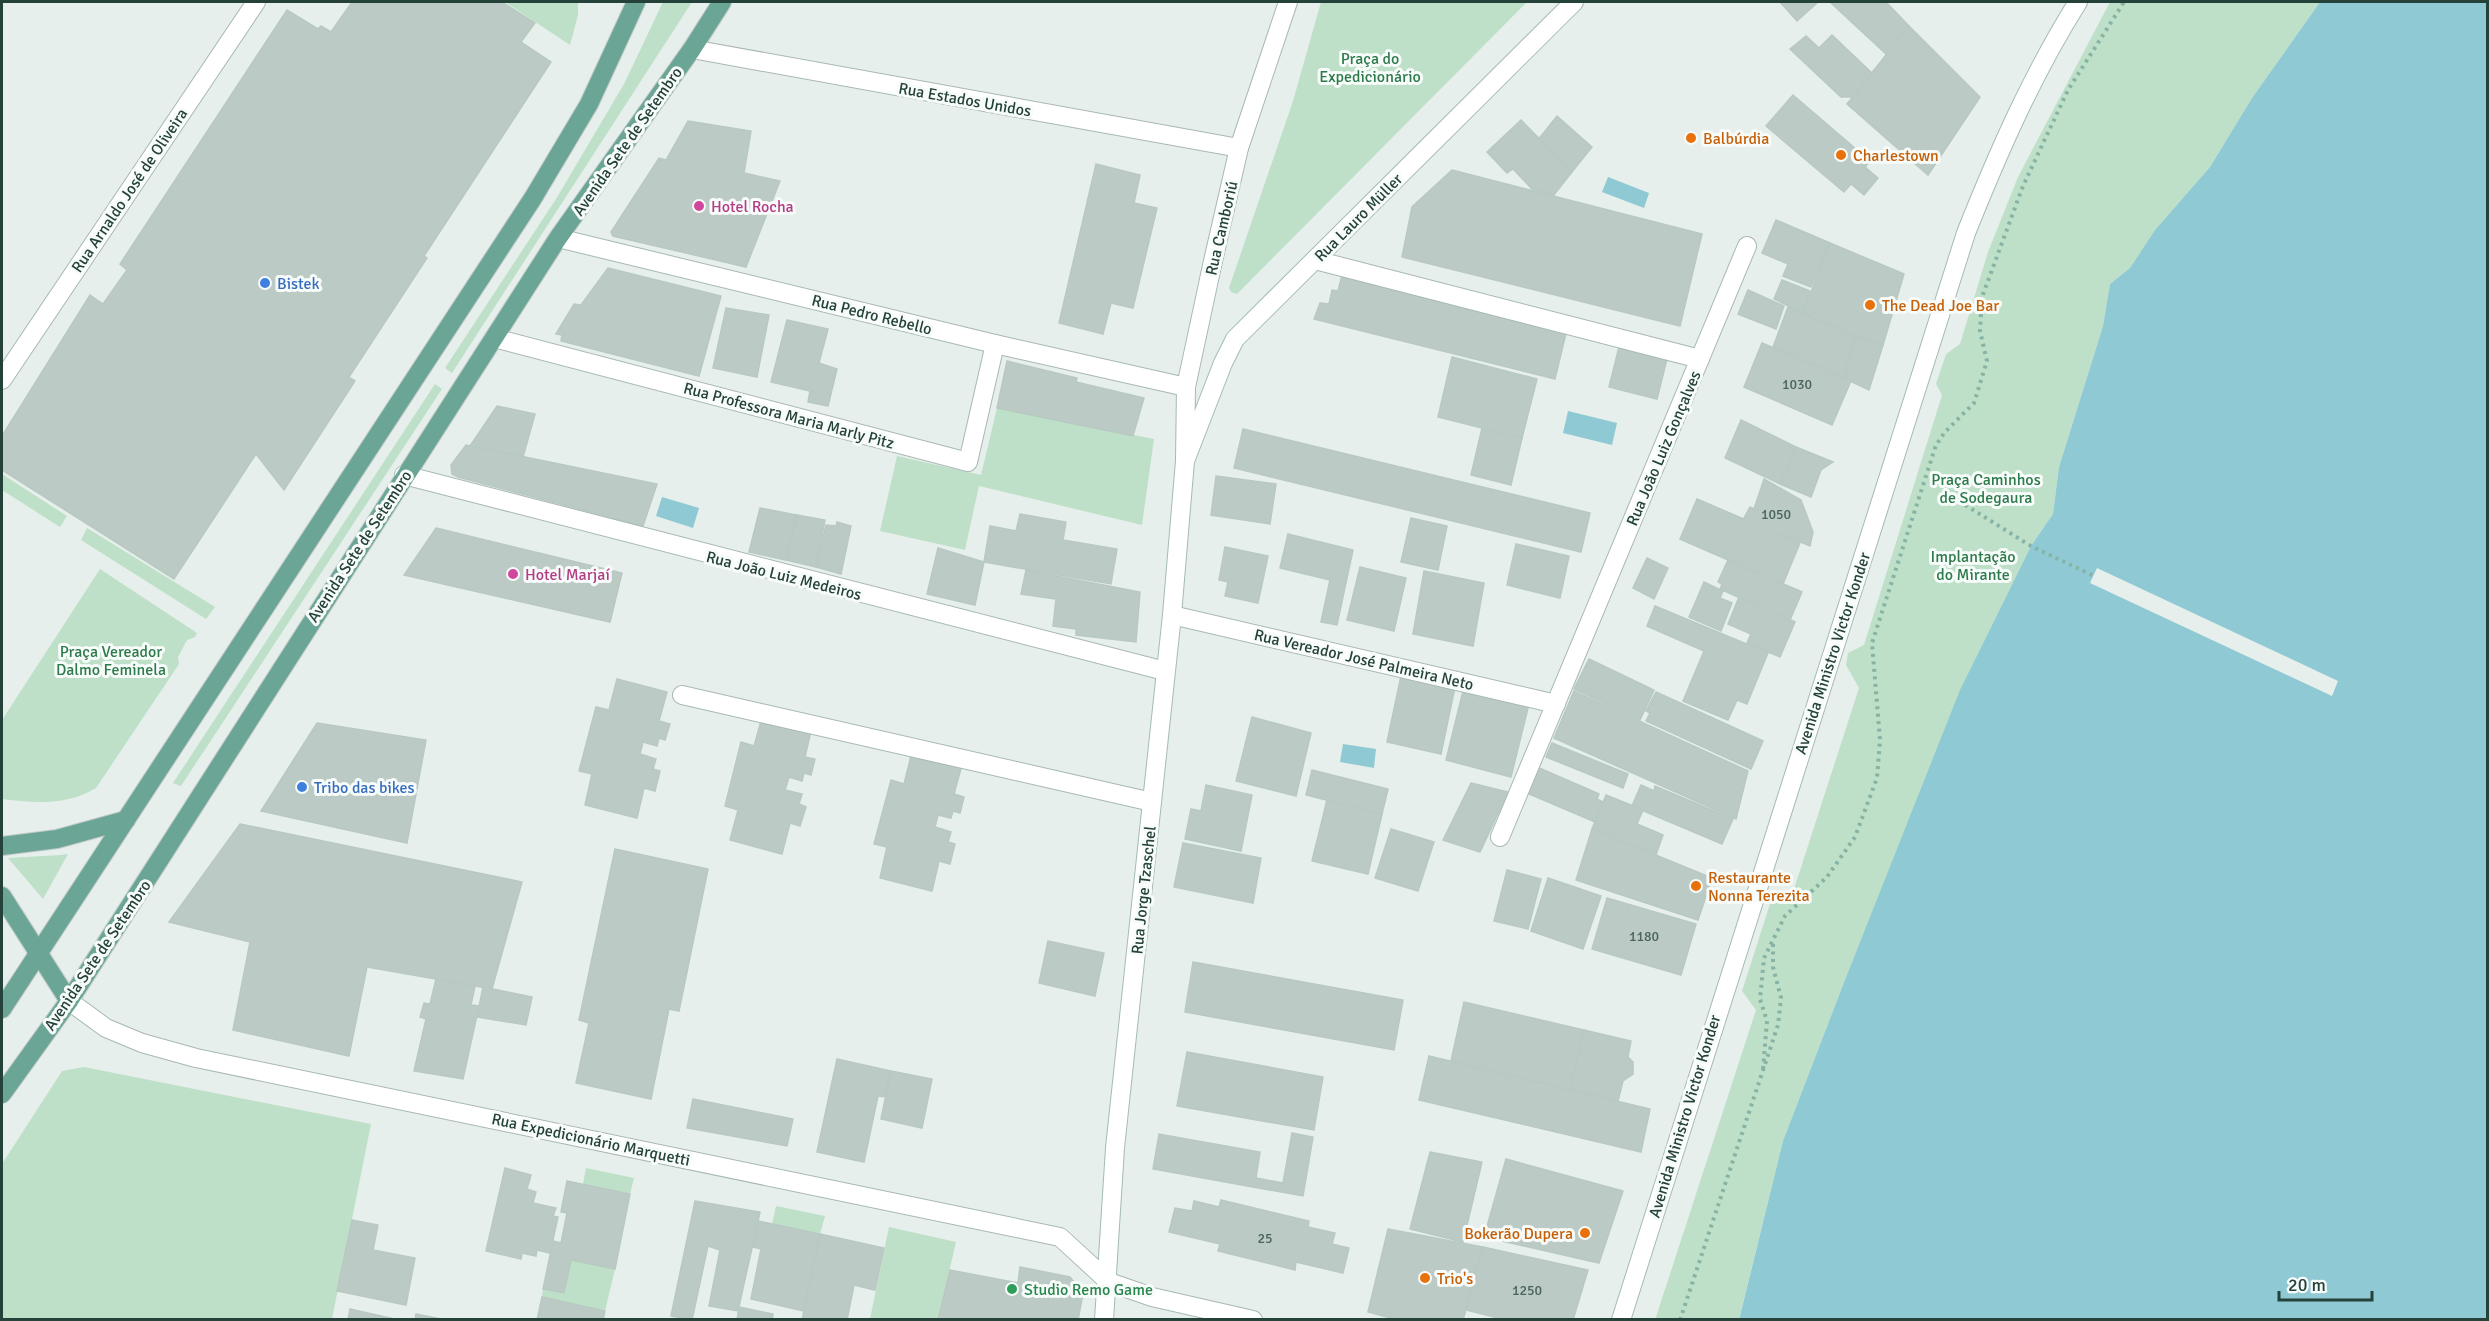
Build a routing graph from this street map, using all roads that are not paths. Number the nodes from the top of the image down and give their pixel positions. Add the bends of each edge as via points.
1 (256, 2) edge
2 (636, 2) edge
3 (722, 2) edge
4 (1288, 2) edge
5 (1574, 2) edge
6 (2078, 2) edge
7 (692, 49) junction
8 (1239, 148) junction
9 (558, 238) junction
10 (1748, 246) dead end
11 (1315, 260) junction
12 (494, 338) junction
13 (995, 344) junction
14 (1700, 359) junction
15 (2, 380) edge
16 (1186, 387) junction
17 (1185, 461) junction
18 (404, 475) junction
19 (1172, 615) junction
20 (1165, 671) junction
21 (681, 695) dead end
22 (1556, 704) junction
23 (1152, 802) junction
24 (126, 820) junction
25 (1500, 837) dead end
26 (2, 846) edge
27 (2, 896) edge
28 (40, 953) junction
29 (69, 1000) junction
30 (2, 1009) edge
31 (2, 1094) edge
32 (1109, 1282) junction
33 (1104, 1320) edge
34 (1253, 1320) edge
35 (1621, 1320) edge

1 - 15 street, Rua Arnaldo José de Oliveira
2 - 24 main road via 589,104 533,198
3 - 7 main road, Avenida Sete de Setembro
4 - 8 street, Rua Camboriú
5 - 11 street, Rua Lauro Müller
6 - 35 street, Avenida Ministro Victor Konder via 2001,143 1966,233
7 - 8 street, Rua Estados Unidos
7 - 9 main road, Avenida Sete de Setembro
8 - 16 street, Rua Camboriú
9 - 12 main road, Avenida Sete de Setembro
9 - 13 street, Rua Pedro Rebello
10 - 14 street
11 - 14 street, Rua João Luiz Gonçalves
11 - 17 street, Rua Lauro Müller via 1236,339
12 - 13 street, Rua Professora Maria Marly Pitz via 968,462
12 - 18 main road, Avenida Sete de Setembro
13 - 16 street, Rua Pedro Rebello
14 - 22 street, Rua João Luiz Gonçalves
16 - 17 street, Rua Camboriú
17 - 19 street, Rua Jorge Tzaschel
18 - 20 street, Rua João Luiz Medeiros
18 - 29 main road, Avenida Sete de Setembro
19 - 20 street, Rua Jorge Tzaschel
19 - 22 street, Rua Vereador José Palmeira Neto
20 - 23 street, Rua Jorge Tzaschel
21 - 23 street
22 - 25 street, Rua João Luiz Gonçalves
23 - 32 street, Rua Jorge Tzaschel via 1115,1148
24 - 26 main road via 57,839
24 - 28 main road
27 - 28 main road
28 - 29 main road
28 - 30 main road
29 - 31 main road, Avenida Sete de Setembro
29 - 32 street, Rua Expedicionário Marquetti via 106,1028 196,1058 1060,1237
32 - 33 street, Rua Jorge Tzaschel
32 - 34 street via 1152,1297

